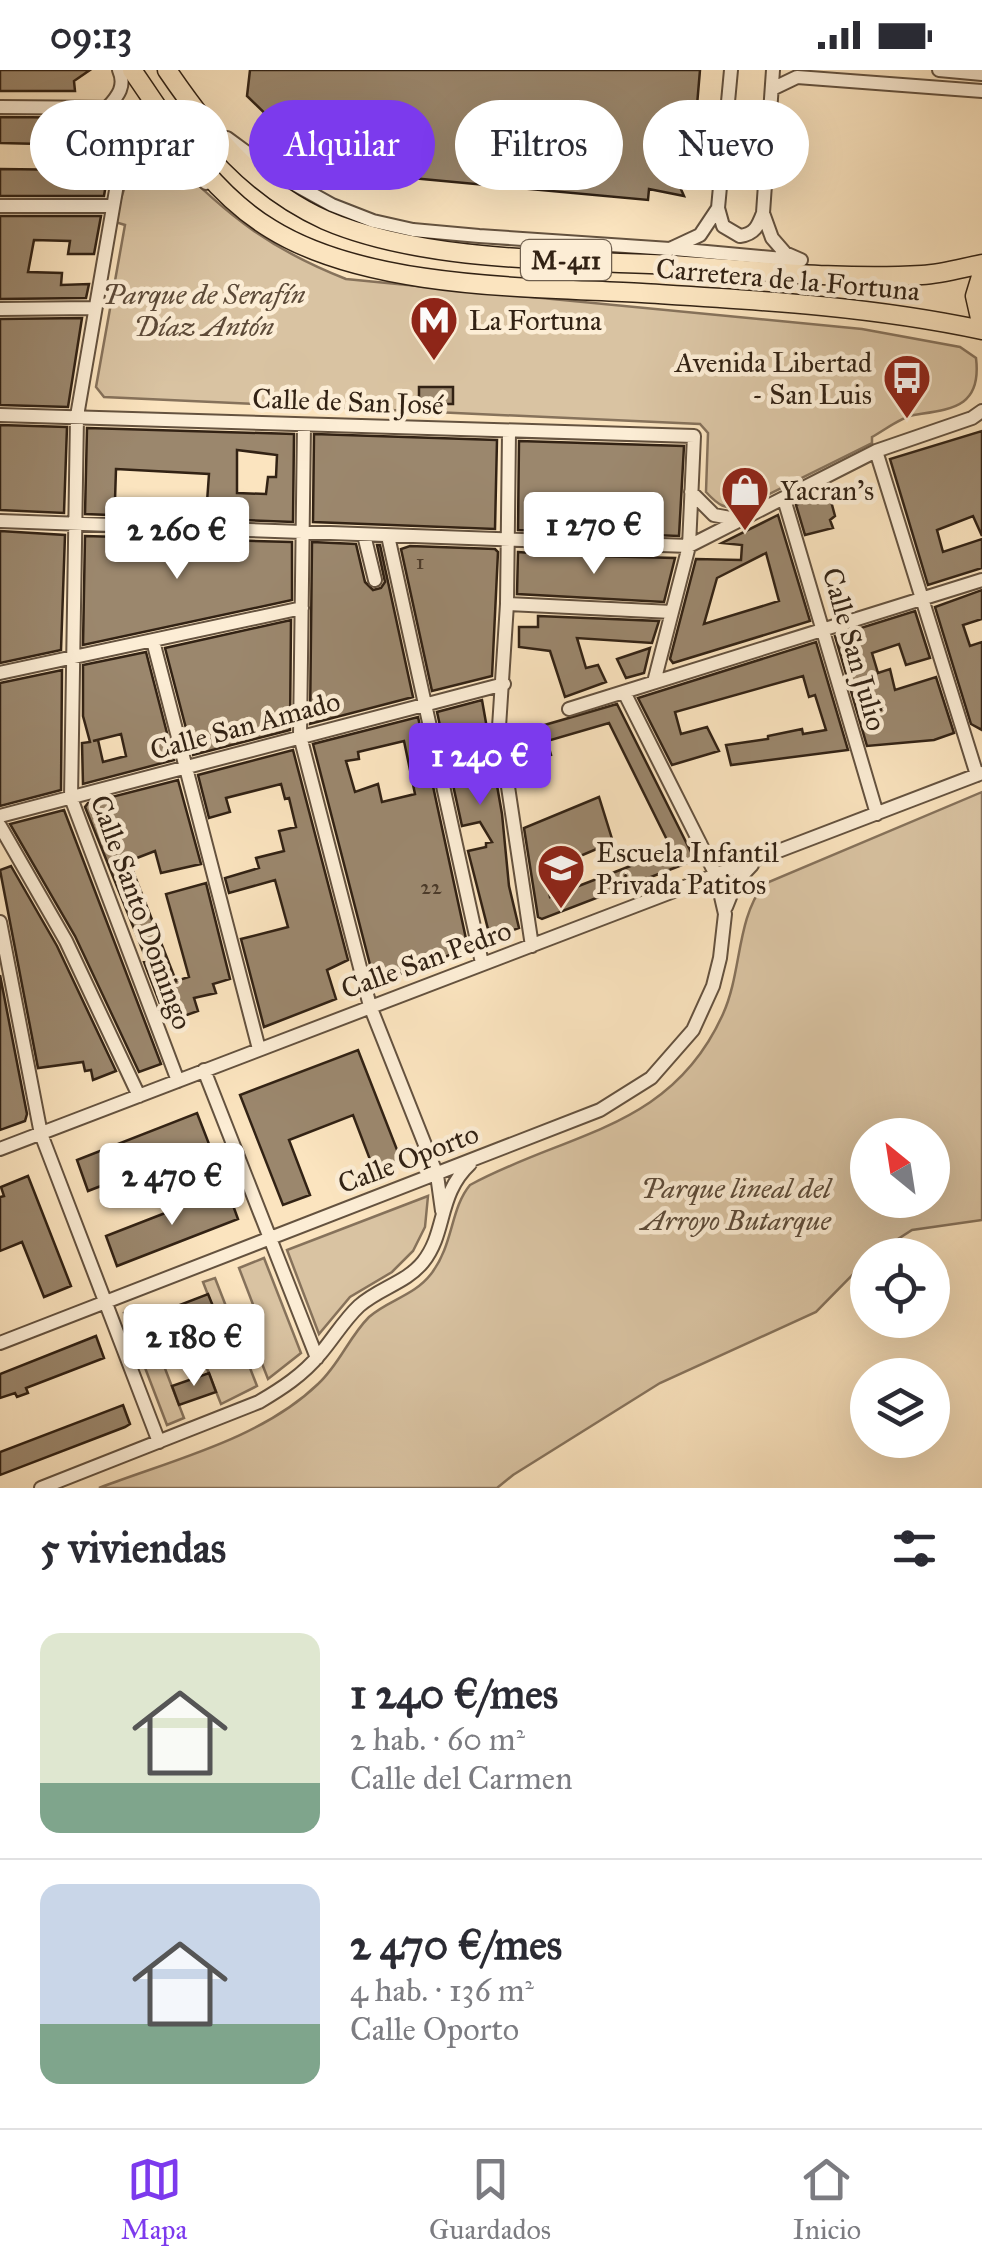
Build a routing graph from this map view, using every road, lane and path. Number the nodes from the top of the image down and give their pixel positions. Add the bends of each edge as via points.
1 (119, 70) edge
2 (132, 70) edge
3 (168, 70) edge
4 (730, 70) edge
5 (773, 70) edge
6 (938, 70) edge
7 (982, 74) edge
8 (772, 89) junction
9 (982, 92) edge
10 (117, 100) edge
11 (154, 100) edge
12 (188, 100) edge
13 (0, 107) edge
14 (30, 107) edge
15 (229, 137) edge
16 (229, 152) edge
17 (114, 190) edge
18 (219, 190) edge
19 (0, 206) edge
20 (111, 206) junction
21 (718, 208) junction
22 (762, 213) junction
23 (670, 249) junction
24 (802, 260) junction
25 (982, 264) edge
26 (816, 274) junction
27 (982, 274) edge
28 (94, 308) junction
29 (0, 309) edge
30 (982, 329) edge
31 (982, 411) edge
32 (0, 415) edge
33 (77, 416) junction
34 (304, 425) junction
35 (509, 432) junction
36 (876, 451) junction
37 (692, 492) junction
38 (784, 499) junction
39 (741, 520) junction
40 (0, 521) edge
41 (76, 523) junction
42 (301, 533) junction
43 (364, 535) junction
44 (388, 536) junction
45 (508, 541) junction
46 (689, 546) junction
47 (375, 580) dead end
48 (982, 580) edge
49 (922, 598) junction
50 (507, 604) junction
51 (302, 608) junction
52 (672, 612) junction
53 (822, 630) junction
54 (153, 641) junction
55 (74, 657) junction
56 (0, 673) edge
57 (654, 682) junction
58 (504, 684) junction
59 (624, 692) junction
60 (424, 703) junction
61 (569, 709) dead end
62 (300, 736) junction
63 (186, 766) junction
64 (980, 774) edge
65 (71, 798) junction
66 (877, 814) junction
67 (0, 816) edge
68 (0, 826) edge
69 (758, 859) junction
70 (716, 876) junction
71 (725, 909) junction
72 (0, 922) edge
73 (532, 946) junction
74 (482, 963) junction
75 (370, 1006) junction
76 (259, 1049) junction
77 (204, 1070) junction
78 (178, 1081) junction
79 (139, 1096) junction
80 (41, 1134) junction
81 (0, 1150) edge
82 (475, 1159) junction
83 (437, 1175) junction
84 (442, 1212) junction
85 (270, 1238) junction
86 (105, 1302) junction
87 (0, 1343) edge
88 (317, 1358) junction
89 (160, 1442) junction
90 (41, 1488) edge

1 - 10 street, Calle Santo Domingo
2 - 11 main road, Carretera de la Fortuna
3 - 12 main road, Carretera de la Fortuna / M-411
4 - 21 street
5 - 8 street
6 - 7 street
8 - 9 street via 797,77
8 - 22 street
13 - 14 street
15 - 23 street via 276,174 373,221 413,230
16 - 26 main road, Carretera de la Fortuna / M-411 via 254,177 324,219 413,246
17 - 20 street, Calle Santo Domingo
18 - 30 main road, Carretera de la Fortuna via 309,250 373,269 508,286 734,298
19 - 20 street
20 - 28 street, Calle Santo Domingo
21 - 22 street via 723,226 740,236 758,227
21 - 23 street via 700,235
22 - 24 street via 772,238
23 - 24 street
24 - 26 street
25 - 26 main road, Carretera de la Fortuna / M-411 via 924,275
27 - 30 main road via 975,296
28 - 29 street
28 - 33 street, Calle Santo Domingo
31 - 36 street
32 - 33 street, Calle de San José
33 - 34 street, Calle de San José
33 - 41 street, Calle Santo Domingo
34 - 35 street, Calle de San José
34 - 42 street
35 - 37 street, Calle de San José via 694,436
35 - 45 street
36 - 38 street
36 - 49 street
37 - 39 street via 714,514
37 - 46 street
38 - 39 street
38 - 53 street, Calle San Julio
39 - 46 street
40 - 41 street
41 - 42 street
41 - 55 street, Calle Santo Domingo
42 - 43 street
42 - 51 street
43 - 44 street
43 - 47 street
44 - 45 street
44 - 60 street
45 - 46 street
45 - 50 street
46 - 52 street
48 - 49 street
49 - 53 street
49 - 64 street
50 - 52 street
50 - 58 street
51 - 54 street
51 - 62 street
52 - 57 street
53 - 57 street
53 - 66 street, Calle San Julio
54 - 55 street
54 - 63 street
55 - 56 street
55 - 65 street, Calle Santo Domingo
57 - 59 street
58 - 60 street, Calle San Amado
58 - 73 street via 499,727
59 - 61 street
59 - 70 street, Calle Oporto
60 - 62 street, Calle San Amado
60 - 74 street
62 - 63 street, Calle San Amado
62 - 75 street
63 - 65 street, Calle San Amado
63 - 76 street
64 - 66 street, Calle San Pedro
65 - 67 street, Calle San Amado
65 - 78 street, Calle Santo Domingo
66 - 69 street, Calle San Pedro
68 - 79 street via 66,941
69 - 70 street, Calle San Pedro
69 - 71 street, Calle Oporto via 736,882
70 - 71 street, Calle Oporto
70 - 73 street, Calle San Pedro
71 - 82 street, Calle Oporto via 704,1012 667,1063 600,1110
72 - 80 street
73 - 74 street, Calle San Pedro
74 - 75 street, Calle San Pedro
75 - 76 street, Calle San Pedro
75 - 83 street
76 - 77 street, Calle San Pedro
77 - 78 street, Calle San Pedro
77 - 85 street
78 - 79 street, Calle San Pedro
79 - 80 street, Calle San Pedro
80 - 81 street, Calle San Pedro
80 - 86 street
82 - 83 street, Calle Oporto
82 - 84 street via 455,1181
83 - 84 street
83 - 85 street, Calle Oporto
84 - 88 street via 425,1260 364,1301
85 - 86 street, Calle Oporto
85 - 88 street
86 - 87 street, Calle Oporto
86 - 89 street
88 - 89 street via 259,1402
89 - 90 street

